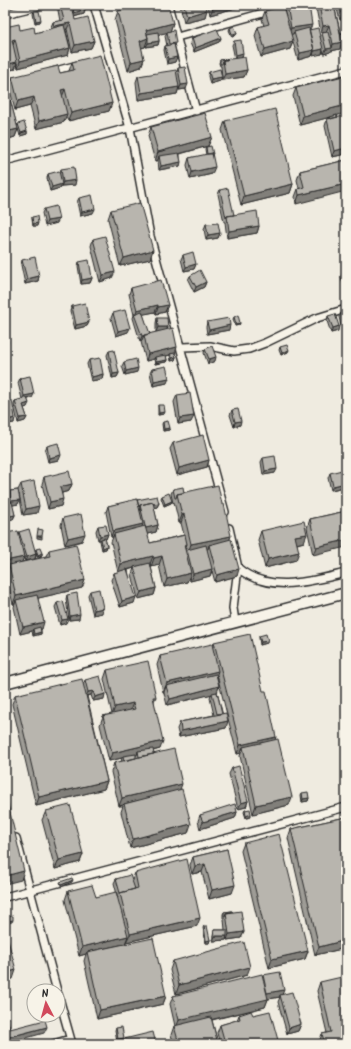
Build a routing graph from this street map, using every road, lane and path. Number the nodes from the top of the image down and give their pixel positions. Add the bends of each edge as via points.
1 (42, 5) edge
2 (94, 5) edge
3 (168, 5) edge
4 (292, 5) edge
5 (5, 14) edge
6 (177, 37) junction
7 (88, 62) edge
8 (346, 70) edge
9 (44, 74) edge
10 (30, 79) edge
11 (5, 86) edge
12 (196, 111) junction
13 (130, 128) junction
14 (5, 161) edge
15 (346, 309) edge
16 (182, 347) junction
17 (238, 568) junction
18 (346, 573) edge
19 (346, 593) edge
20 (235, 622) junction
21 (5, 683) edge
22 (346, 807) edge
23 (13, 829) edge
24 (30, 890) junction
25 (5, 897) edge
26 (56, 983) edge
27 (66, 1023) edge
28 (71, 1042) edge
29 (53, 1044) edge

1 - 5 street
2 - 13 street via 106,57
3 - 6 street
4 - 6 street
6 - 12 street
7 - 9 street
8 - 12 street
10 - 11 street
12 - 13 street
13 - 14 street
13 - 16 street via 150,236
15 - 16 street via 317,318 249,349 234,351 210,346
16 - 17 street
17 - 18 street via 264,582 284,584 307,582
17 - 20 street via 232,608
19 - 20 street
20 - 21 street
22 - 24 street
23 - 24 street
24 - 25 street
24 - 26 street
27 - 28 street
28 - 29 street

